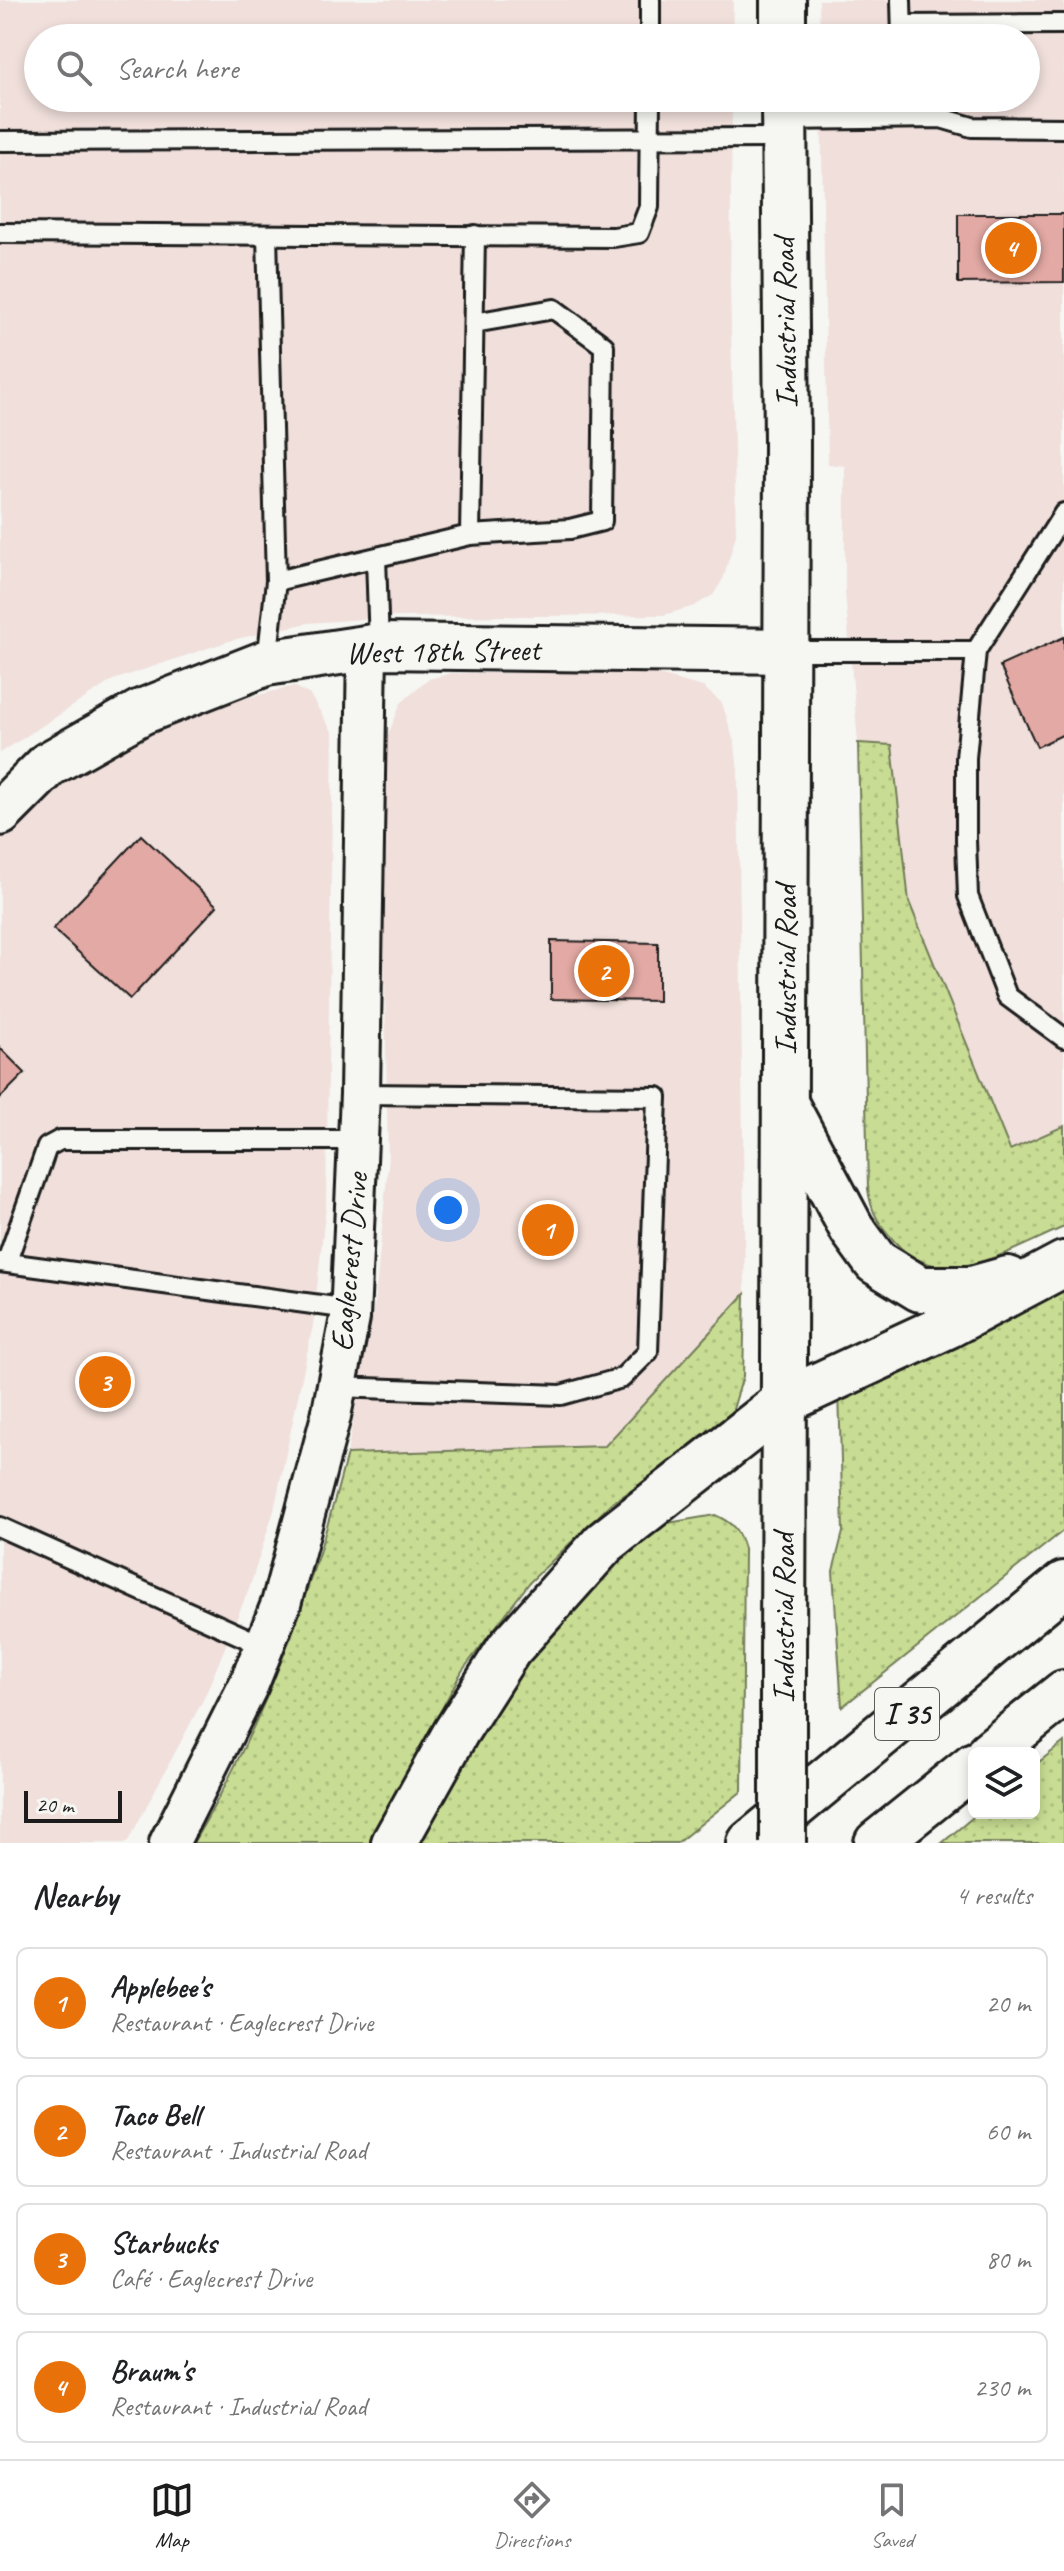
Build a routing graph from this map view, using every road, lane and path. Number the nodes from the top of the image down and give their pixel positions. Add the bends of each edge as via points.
1 (650, 0) edge
2 (783, 0) edge
3 (901, 0) edge
4 (650, 24) edge
5 (783, 24) edge
6 (902, 24) edge
7 (1064, 24) edge
8 (1040, 25) edge
9 (650, 112) edge
10 (901, 112) edge
11 (784, 118) edge
12 (901, 119) junction
13 (1064, 128) edge
14 (650, 137) junction
15 (0, 141) edge
16 (0, 233) edge
17 (267, 235) junction
18 (475, 235) junction
19 (474, 323) junction
20 (1064, 513) edge
21 (470, 535) junction
22 (376, 558) junction
23 (276, 581) junction
24 (373, 647) junction
25 (785, 651) junction
26 (976, 651) junction
27 (266, 663) junction
28 (0, 813) edge
29 (1064, 1038) edge
30 (360, 1094) junction
31 (785, 1103) junction
32 (358, 1140) junction
33 (4, 1261) edge
34 (1064, 1263) edge
35 (350, 1309) junction
36 (336, 1387) junction
37 (785, 1401) junction
38 (0, 1527) edge
39 (1064, 1584) edge
40 (264, 1646) junction
41 (1064, 1693) edge
42 (996, 1747) edge
43 (968, 1770) edge
44 (169, 1843) edge
45 (394, 1843) edge
46 (750, 1843) edge
47 (783, 1843) edge
48 (877, 1843) edge

1 - 4 lane
2 - 5 main road
3 - 6 lane
7 - 8 lane
9 - 14 lane
10 - 12 lane
11 - 12 lane
11 - 14 lane
11 - 25 main road, Industrial Road
12 - 13 lane via 941,118 972,127
14 - 15 lane
14 - 18 lane via 649,207 639,233
16 - 17 lane
17 - 18 lane
17 - 23 lane
18 - 19 lane
19 - 21 lane
19 - 21 lane via 554,309 604,346 602,521 570,529
20 - 26 lane
21 - 22 lane
22 - 23 lane
22 - 24 lane
23 - 27 lane
24 - 25 main road, West 18th Street
24 - 27 main road, West 18th Street
24 - 30 street, Eaglecrest Drive
25 - 26 lane
25 - 31 main road, Industrial Road
26 - 29 lane via 966,758 968,896 1007,996
27 - 28 main road, West 18th Street via 141,712 49,764
30 - 32 street, Eaglecrest Drive
30 - 36 lane via 657,1097 648,1352 622,1378 561,1395
31 - 34 main road via 852,1229 876,1262 920,1289 972,1289
31 - 37 main road, Industrial Road
32 - 33 lane via 60,1140 47,1147
32 - 35 street, Eaglecrest Drive
33 - 35 lane
34 - 37 main road via 949,1325
35 - 36 street, Eaglecrest Drive
36 - 40 street, Eaglecrest Drive via 281,1604
37 - 45 main road via 604,1543 509,1649
37 - 47 main road, Industrial Road, bridge
38 - 40 lane
39 - 46 main road, I 35
40 - 44 street, Eaglecrest Drive
41 - 42 main road
43 - 48 main road, I 35

